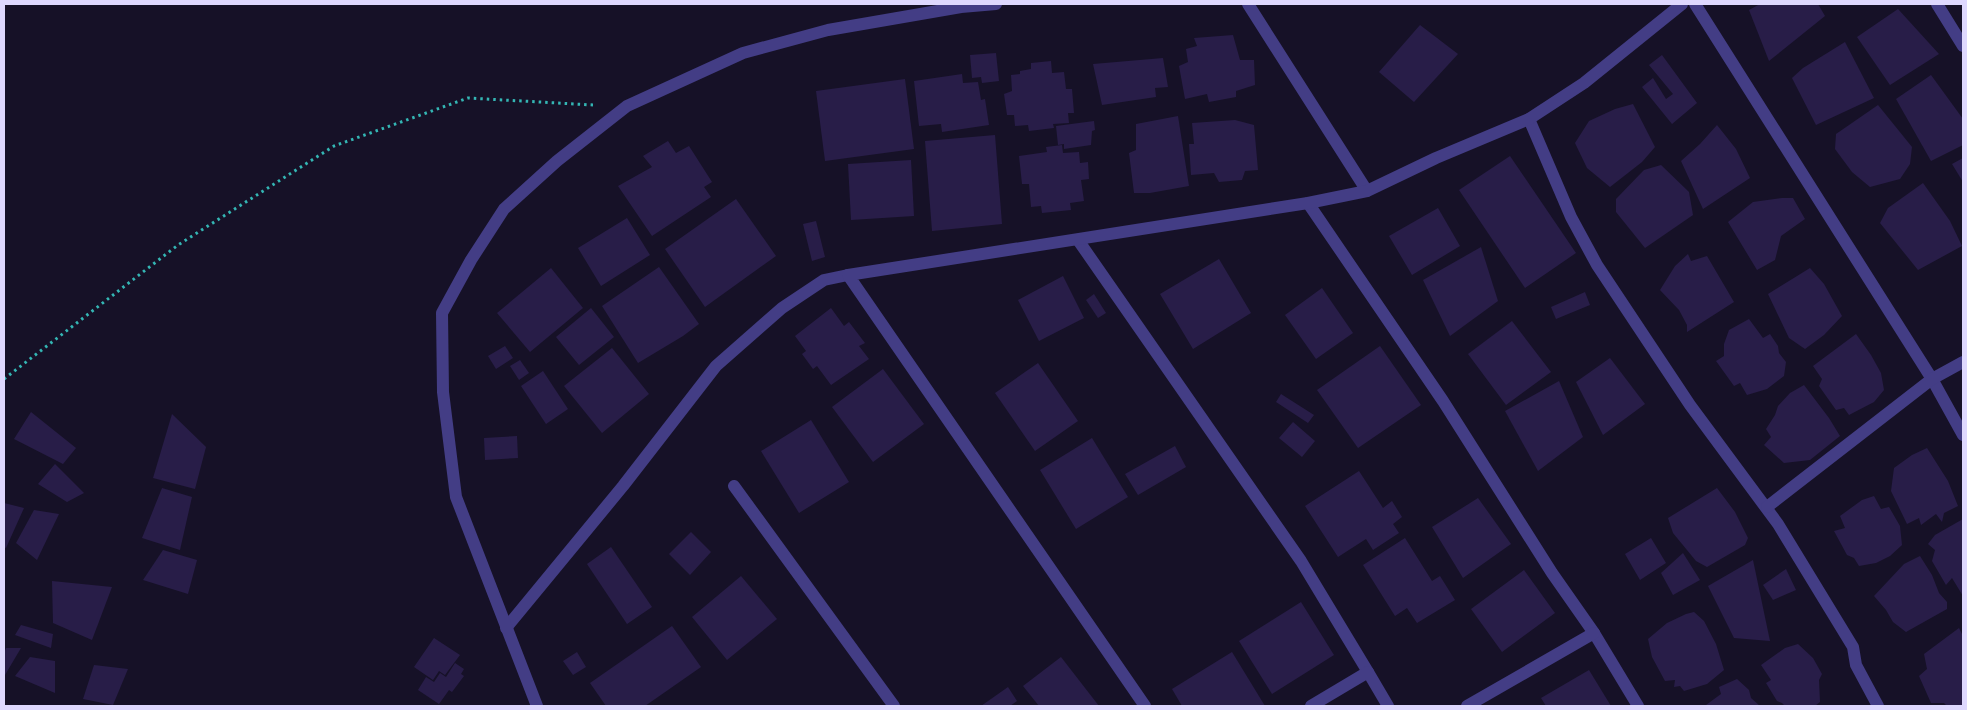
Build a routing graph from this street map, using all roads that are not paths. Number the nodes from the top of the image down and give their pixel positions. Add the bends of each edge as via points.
1 (996, 4) edge
2 (1248, 4) edge
3 (1682, 4) edge
4 (1695, 4) edge
5 (1936, 4) edge
6 (1963, 46) edge
7 (1529, 119) junction
8 (1366, 191) junction
9 (1308, 203) junction
10 (1078, 240) junction
11 (848, 275) junction
12 (1963, 362) edge
13 (1932, 379) junction
14 (1963, 434) edge
15 (734, 486) dead end
16 (1766, 507) junction
17 (506, 628) junction
18 (1594, 633) junction
19 (1368, 672) junction
20 (536, 706) edge
21 (894, 706) edge
22 (1145, 706) edge
23 (1311, 706) edge
24 (1388, 706) edge
25 (1467, 706) edge
26 (1638, 706) edge
27 (1878, 706) edge

1 - 17 street via 828,30 743,53 626,106 504,209 442,313 443,392 456,497
2 - 8 street
3 - 7 street via 1584,83
4 - 13 street
5 - 6 street
7 - 8 street
7 - 16 street via 1571,217 1597,265 1690,405
8 - 9 street
9 - 10 street
9 - 18 street
10 - 11 street
10 - 19 street via 1301,561
11 - 17 street via 824,280 782,308 716,366
11 - 22 street
12 - 13 street
13 - 14 street
13 - 16 street
15 - 21 street
16 - 27 street via 1852,647 1856,666
17 - 20 street
18 - 25 street
18 - 26 street
19 - 23 street
19 - 24 street

